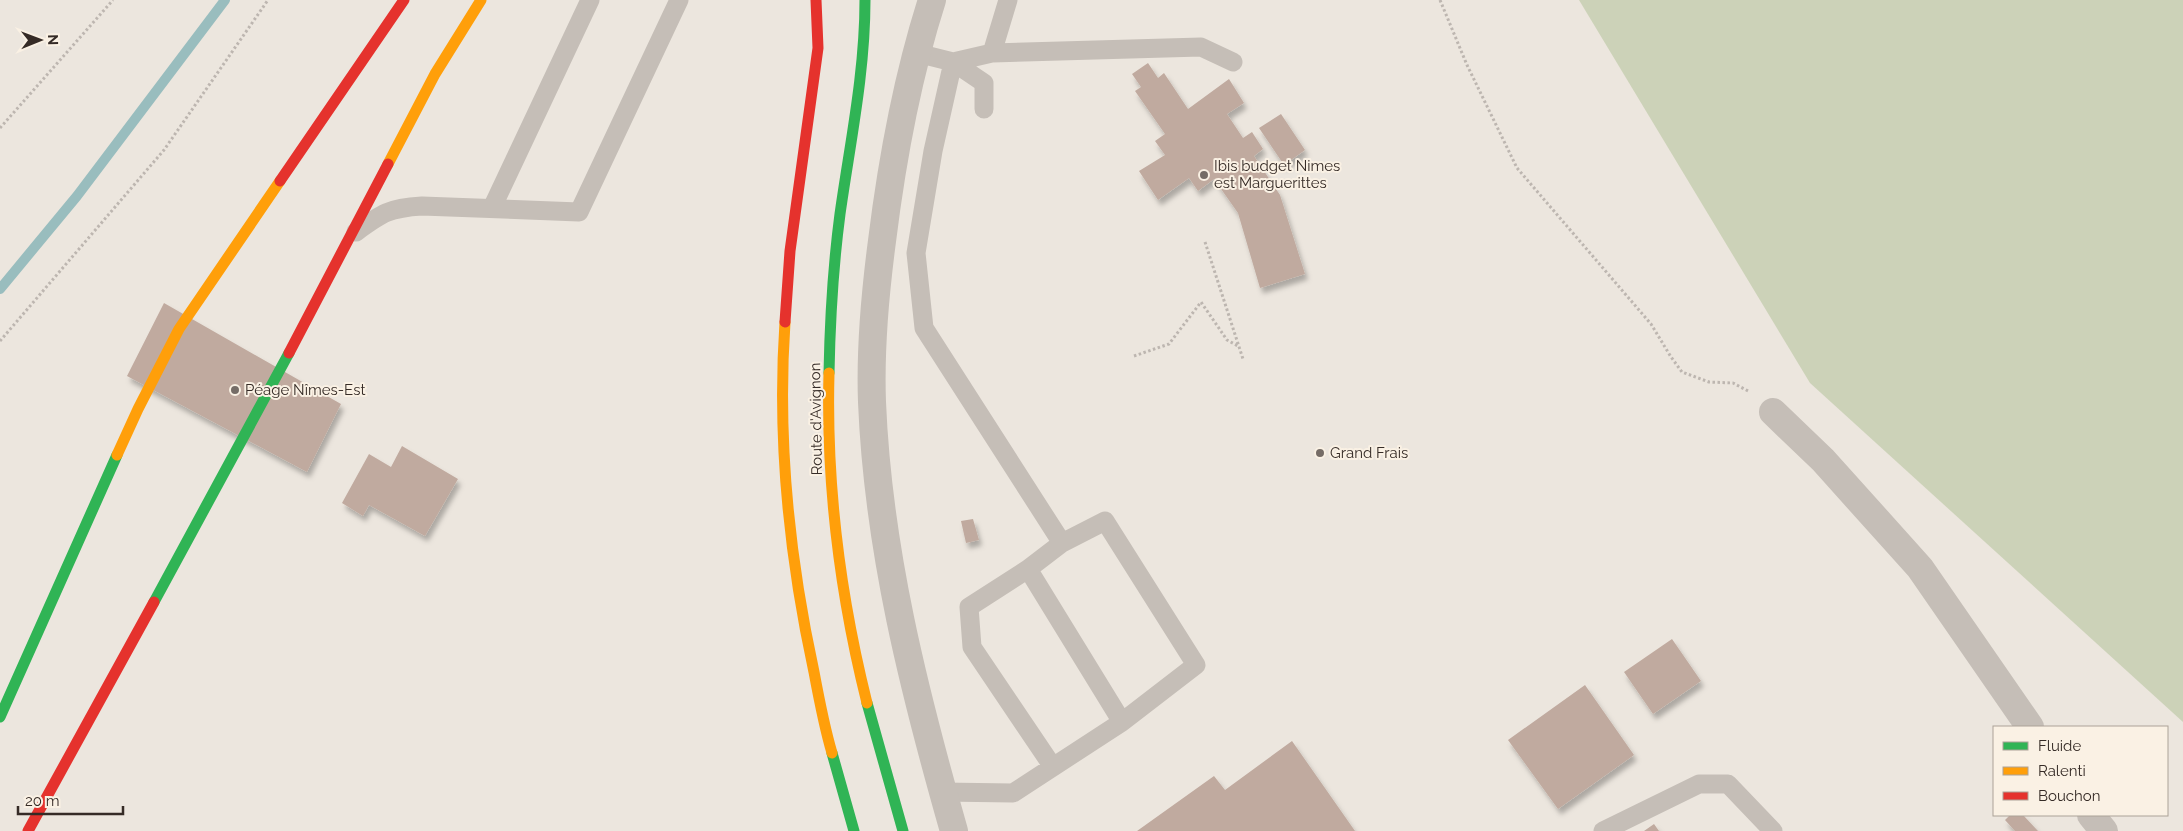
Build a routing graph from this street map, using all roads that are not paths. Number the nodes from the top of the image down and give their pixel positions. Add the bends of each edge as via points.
1 (404, 0) edge
2 (481, 0) edge
3 (590, 0) edge
4 (679, 0) edge
5 (816, 0) edge
6 (865, 0) edge
7 (932, 0) edge
8 (1008, 0) edge
9 (917, 53) junction
10 (992, 53) junction
11 (953, 62) junction
12 (1233, 62) dead end
13 (984, 109) dead end
14 (492, 208) junction
15 (348, 237) junction
16 (1773, 412) road end
17 (1062, 543) junction
18 (1028, 569) junction
19 (0, 717) edge
20 (1122, 722) junction
21 (2029, 726) edge
22 (1053, 767) junction
23 (942, 792) junction
24 (847, 809) joint
25 (2092, 816) edge
26 (28, 831) edge
27 (853, 831) edge
28 (903, 831) edge
29 (954, 831) edge
30 (1603, 831) edge
31 (1773, 831) edge
32 (2104, 831) edge

1 - 19 main road via 179,329 138,409
2 - 15 main road via 435,74
3 - 14 lane
4 - 14 lane via 579,212
5 - 24 main road via 818,48 790,251 785,314 782,363 784,440 787,510 805,631 818,700
6 - 28 main road, Route d'Avignon via 863,58 834,261 828,376 829,444 841,579 853,642 885,775
7 - 9 street
8 - 10 lane
9 - 11 lane
9 - 23 street via 888,196 872,343 872,400 875,456 896,600 913,682
10 - 11 lane
10 - 12 lane via 1200,47
11 - 13 lane via 984,83
11 - 17 lane via 916,254 924,328
14 - 15 lane via 400,207 384,212
15 - 26 main road via 251,426
16 - 21 street via 1823,460 1920,568
17 - 18 lane
17 - 20 lane via 1106,521 1196,664
18 - 20 lane
18 - 22 lane via 969,607 972,647
20 - 22 lane
22 - 23 lane via 1013,792
23 - 29 street
24 - 27 lane
25 - 32 street
30 - 31 lane via 1700,784 1728,784

